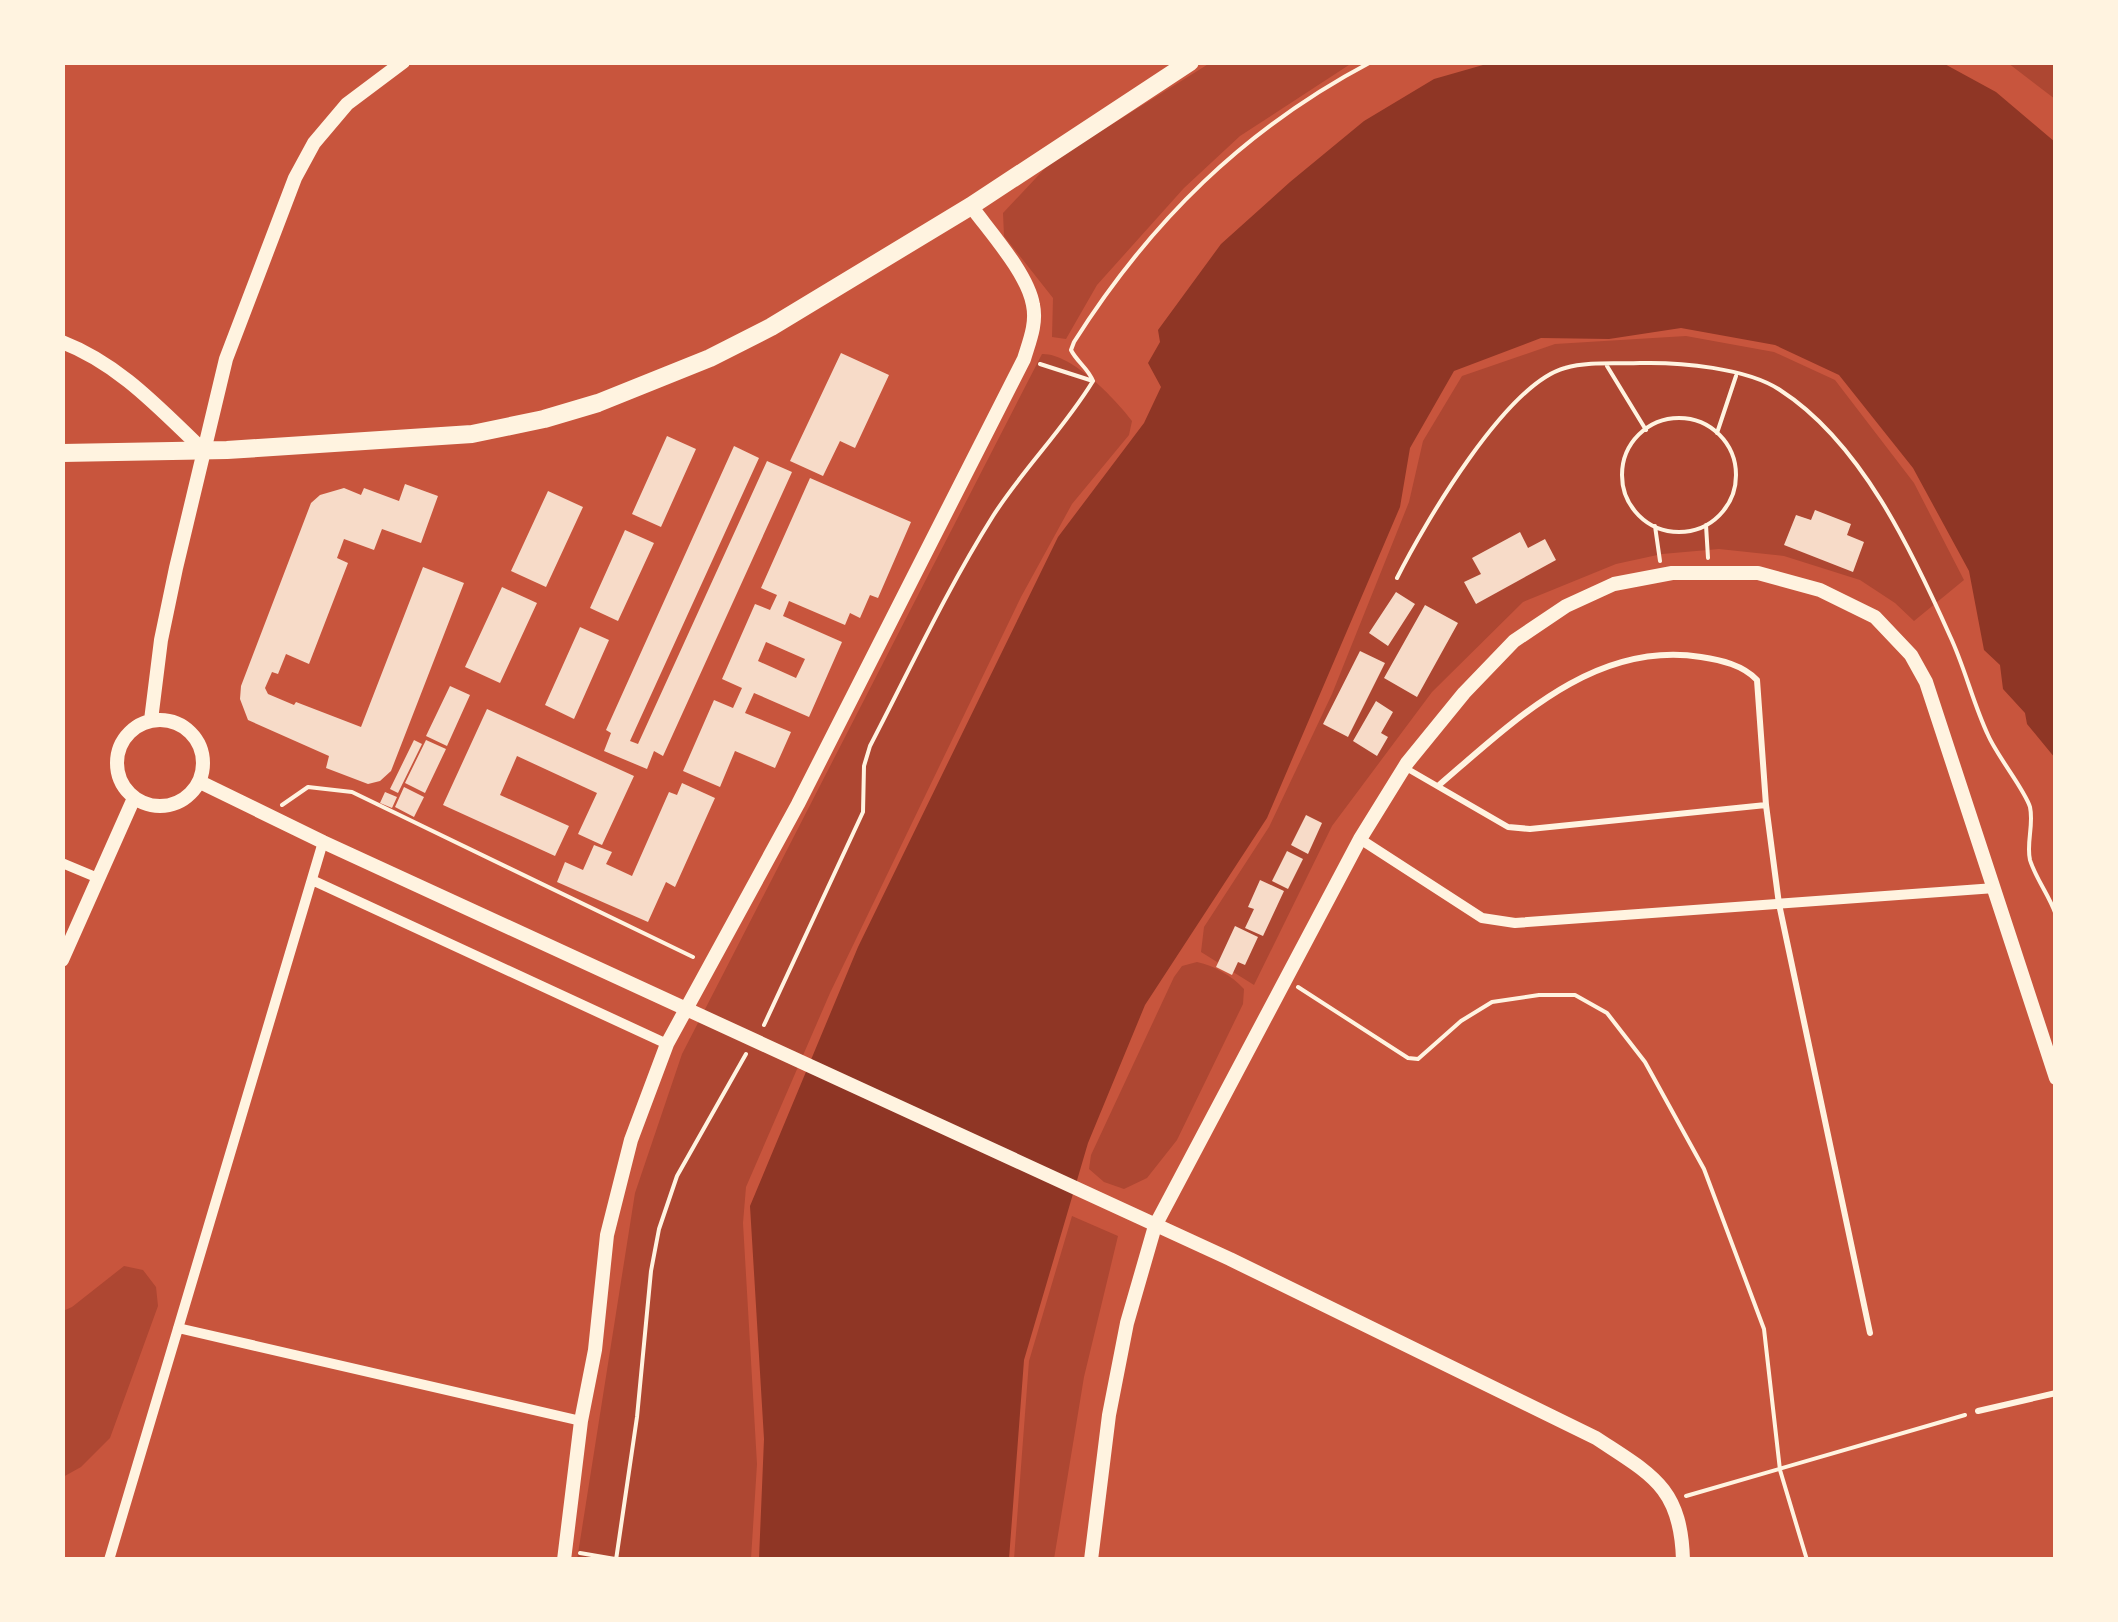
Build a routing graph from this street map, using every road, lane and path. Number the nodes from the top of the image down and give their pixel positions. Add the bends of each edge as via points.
1 (403, 62) edge
2 (1190, 62) edge
3 (1371, 62) edge
4 (971, 206) junction
5 (62, 342) edge
6 (1024, 359) junction
7 (1606, 364) junction
8 (1736, 375) junction
9 (1093, 381) junction
10 (1646, 430) junction
11 (1717, 433) junction
12 (202, 448) junction
13 (62, 454) edge
14 (1706, 525) junction
15 (1655, 526) junction
16 (1710, 573) junction
17 (1662, 574) junction
18 (1397, 578) dead end
19 (150, 720) junction
20 (1405, 767) junction
21 (200, 782) junction
22 (1438, 786) junction
23 (134, 798) junction
24 (1766, 806) junction
25 (268, 815) junction
26 (1360, 839) junction
27 (323, 842) junction
28 (62, 863) edge
29 (98, 878) junction
30 (312, 880) junction
31 (1995, 888) junction
32 (1779, 904) junction
33 (2056, 915) edge
34 (62, 960) edge
35 (711, 966) junction
36 (1286, 979) junction
37 (758, 1034) dead end
38 (666, 1044) junction
39 (748, 1050) dead end
40 (2056, 1078) edge
41 (1155, 1226) junction
42 (178, 1328) junction
43 (1870, 1333) dead end
44 (2056, 1393) edge
45 (1978, 1411) joint
46 (581, 1421) junction
47 (1780, 1470) junction
48 (1672, 1500) junction
49 (564, 1555) edge
50 (616, 1559) edge
51 (109, 1560) edge
52 (1091, 1560) edge
53 (1683, 1560) edge
54 (1807, 1560) edge

1 - 12 street via 347,104 294,178 226,359
2 - 4 main road
3 - 9 path via 1322,88 1234,153 1152,233 1074,342 1074,357
4 - 6 street via 1028,286 1033,330
4 - 12 main road via 710,358 544,419 472,434
5 - 12 street via 126,376
6 - 9 path
6 - 35 street
7 - 8 path via 1678,362
7 - 10 path
7 - 18 path via 1564,368 1510,407 1434,510
8 - 11 path
8 - 33 path via 1778,388 1824,424 1900,534 1950,635 1995,750 2028,802 2029,854
9 - 37 path via 991,520 870,746 858,825
10 - 11 path via 1673,418
10 - 15 path via 1628,452 1624,490 1632,508
11 - 14 path via 1733,456 1734,492
12 - 13 main road
12 - 19 street
14 - 15 path via 1678,532
14 - 16 path
15 - 17 path
16 - 17 street
16 - 31 street via 1758,573 1820,590 1875,617 1910,655 1926,682
17 - 20 street via 1614,584 1514,640
19 - 21 street via 178,723 198,741
19 - 23 street via 129,732 118,754 120,779
20 - 22 lane
20 - 26 street
21 - 23 street via 171,805
21 - 25 street
22 - 24 lane via 1508,827 1530,829
22 - 24 lane via 1523,714 1605,664 1680,654 1720,660 1758,680
23 - 29 street
24 - 32 lane
25 - 27 street
25 - 35 path via 308,787 352,792
26 - 32 street via 1482,918 1515,922
26 - 36 street
27 - 30 street
27 - 41 street
28 - 29 street
29 - 34 street
30 - 38 street
30 - 42 street
31 - 32 street
31 - 40 street
32 - 43 lane
35 - 38 street
36 - 41 street
36 - 47 path via 1408,1058 1418,1059 1492,1002 1575,995 1606,1014 1645,1062 1704,1169 1764,1329
38 - 46 street via 616,1190
39 - 50 path via 677,1176 659,1229
41 - 48 street via 1596,1438 1644,1470
41 - 52 street via 1108,1415
42 - 46 street
42 - 51 street
44 - 45 lane
45 - 47 path
46 - 49 street
47 - 48 path
47 - 54 path
48 - 53 street
49 - 50 path

